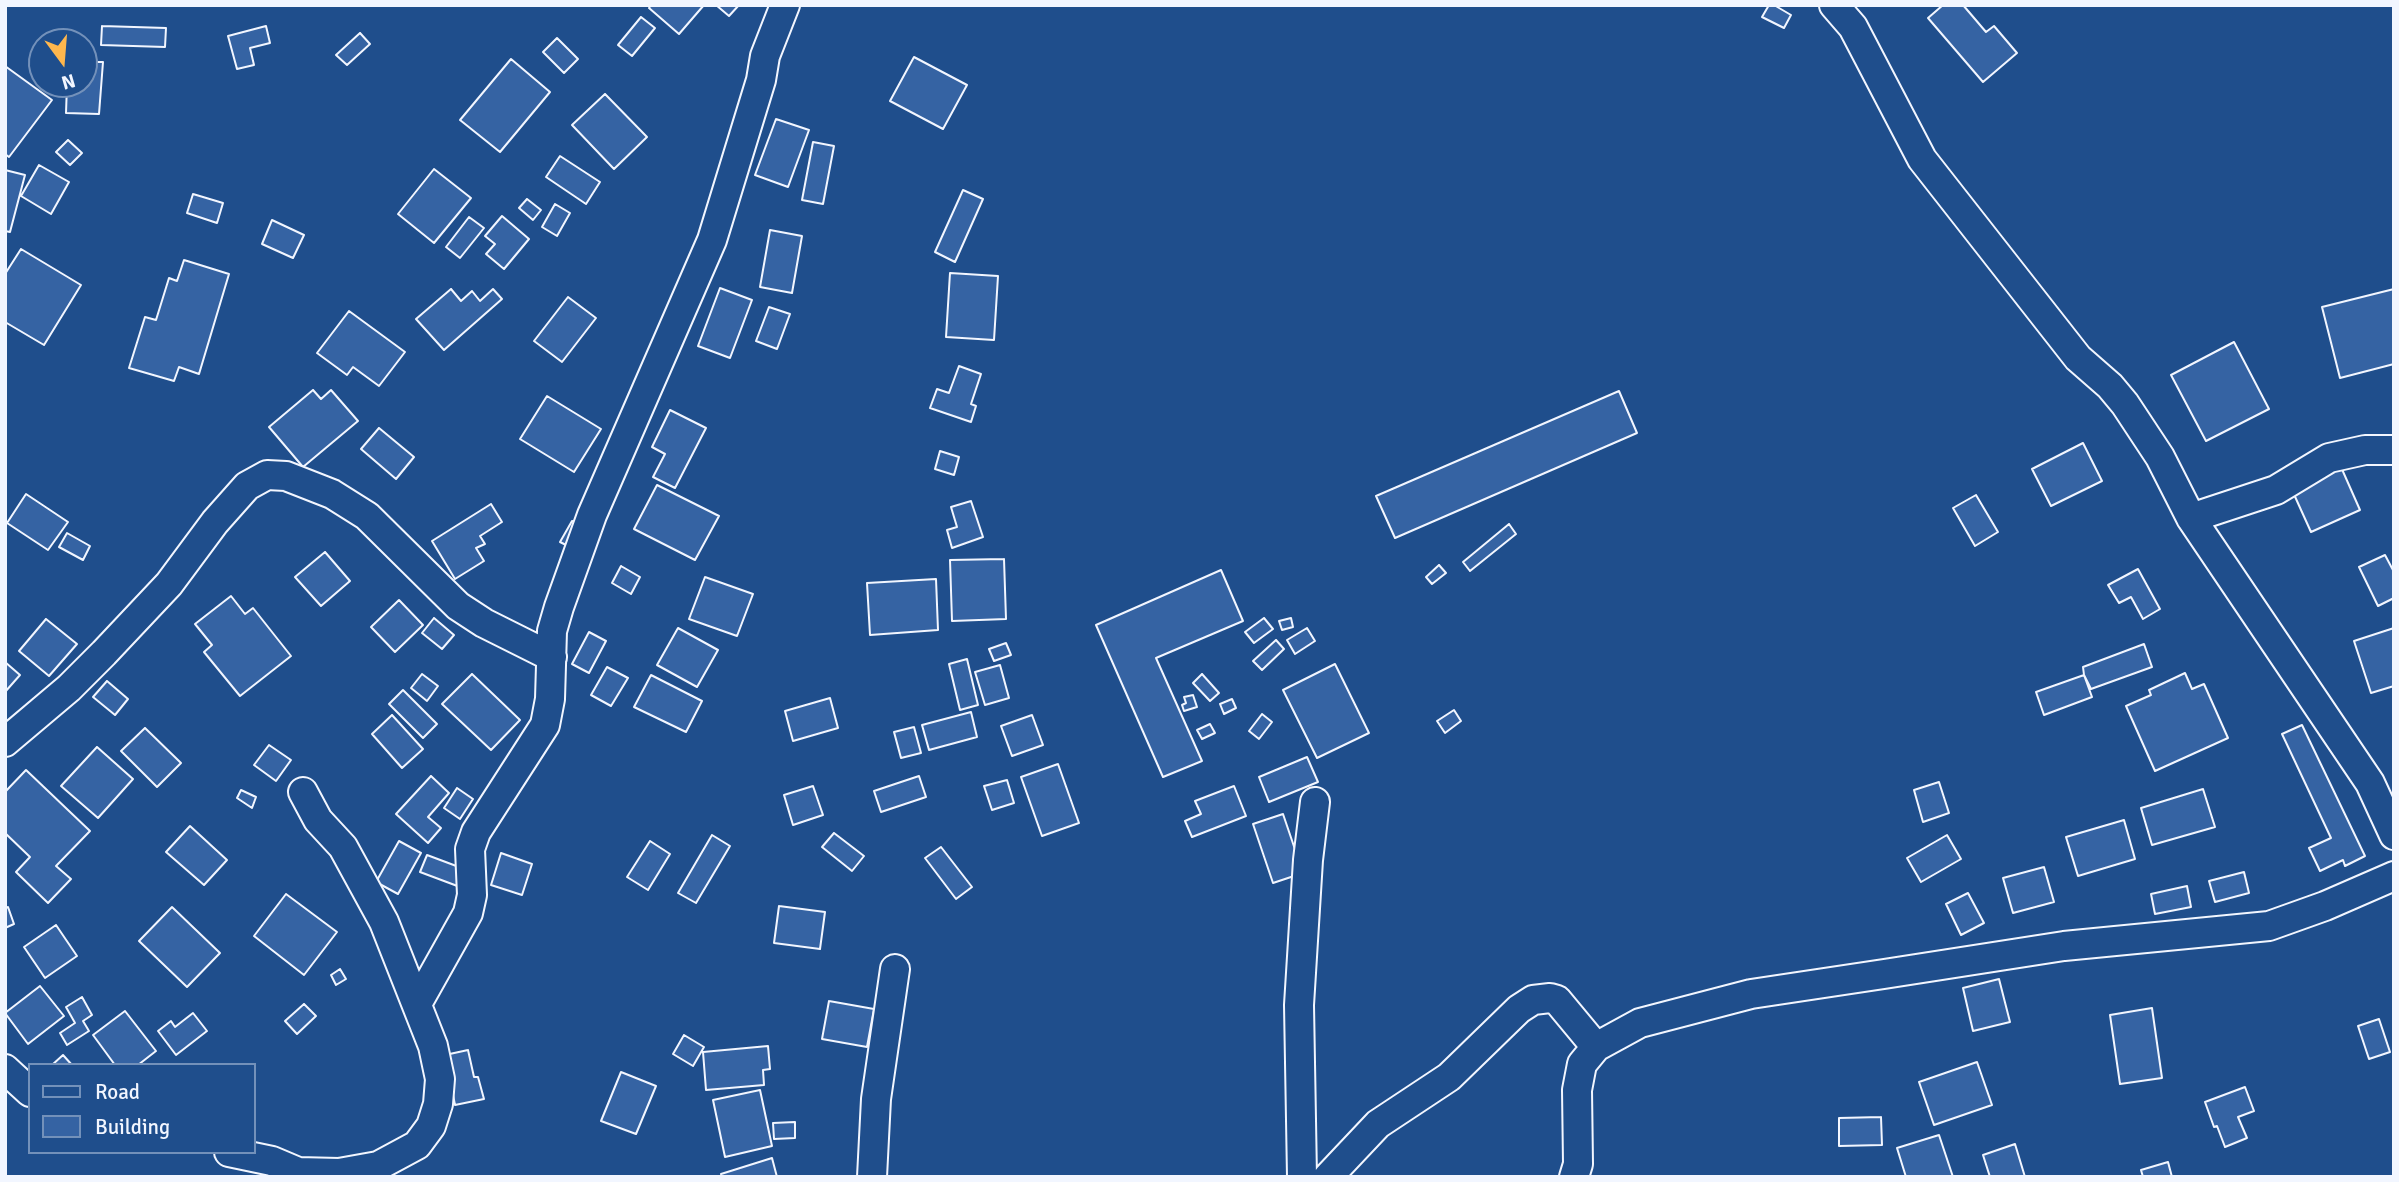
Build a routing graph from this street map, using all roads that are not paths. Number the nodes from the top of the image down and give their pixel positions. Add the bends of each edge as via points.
1 (785, 5) edge
2 (1833, 5) edge
3 (2394, 450) edge
4 (2191, 518) junction
5 (552, 657) junction
6 (5, 742) edge
7 (303, 792) dead end
8 (1315, 802) dead end
9 (2394, 835) edge
10 (2394, 876) edge
11 (895, 969) dead end
12 (417, 1004) junction
13 (1596, 1046) junction
14 (5, 1069) edge
15 (28, 1090) edge
16 (239, 1154) edge
17 (299, 1174) edge
18 (872, 1177) edge
19 (1301, 1177) edge
20 (1328, 1177) edge
21 (1574, 1177) edge

1 - 5 street via 765,56 712,240 572,567 552,631
2 - 4 street via 1853,27 1922,159 2078,358 2125,404 2160,457
3 - 4 street via 2365,450 2329,458 2276,491
4 - 9 street via 2370,783
5 - 6 street via 458,606 374,523 343,501 286,476 267,475 247,486 169,584 96,662
5 - 12 street via 545,725 476,832 470,849 468,913
7 - 12 street via 318,820 343,847 375,904
8 - 19 street via 1299,1005
10 - 13 street via 2269,926 2064,946 1751,995 1640,1023
11 - 18 street via 876,1099
12 - 17 street via 440,1079 432,1126 417,1145 378,1166
13 - 20 street via 1557,1000 1533,1000 1449,1077 1378,1124
13 - 21 street via 1582,1064 1577,1090 1578,1164
14 - 15 street
16 - 17 street via 272,1161

